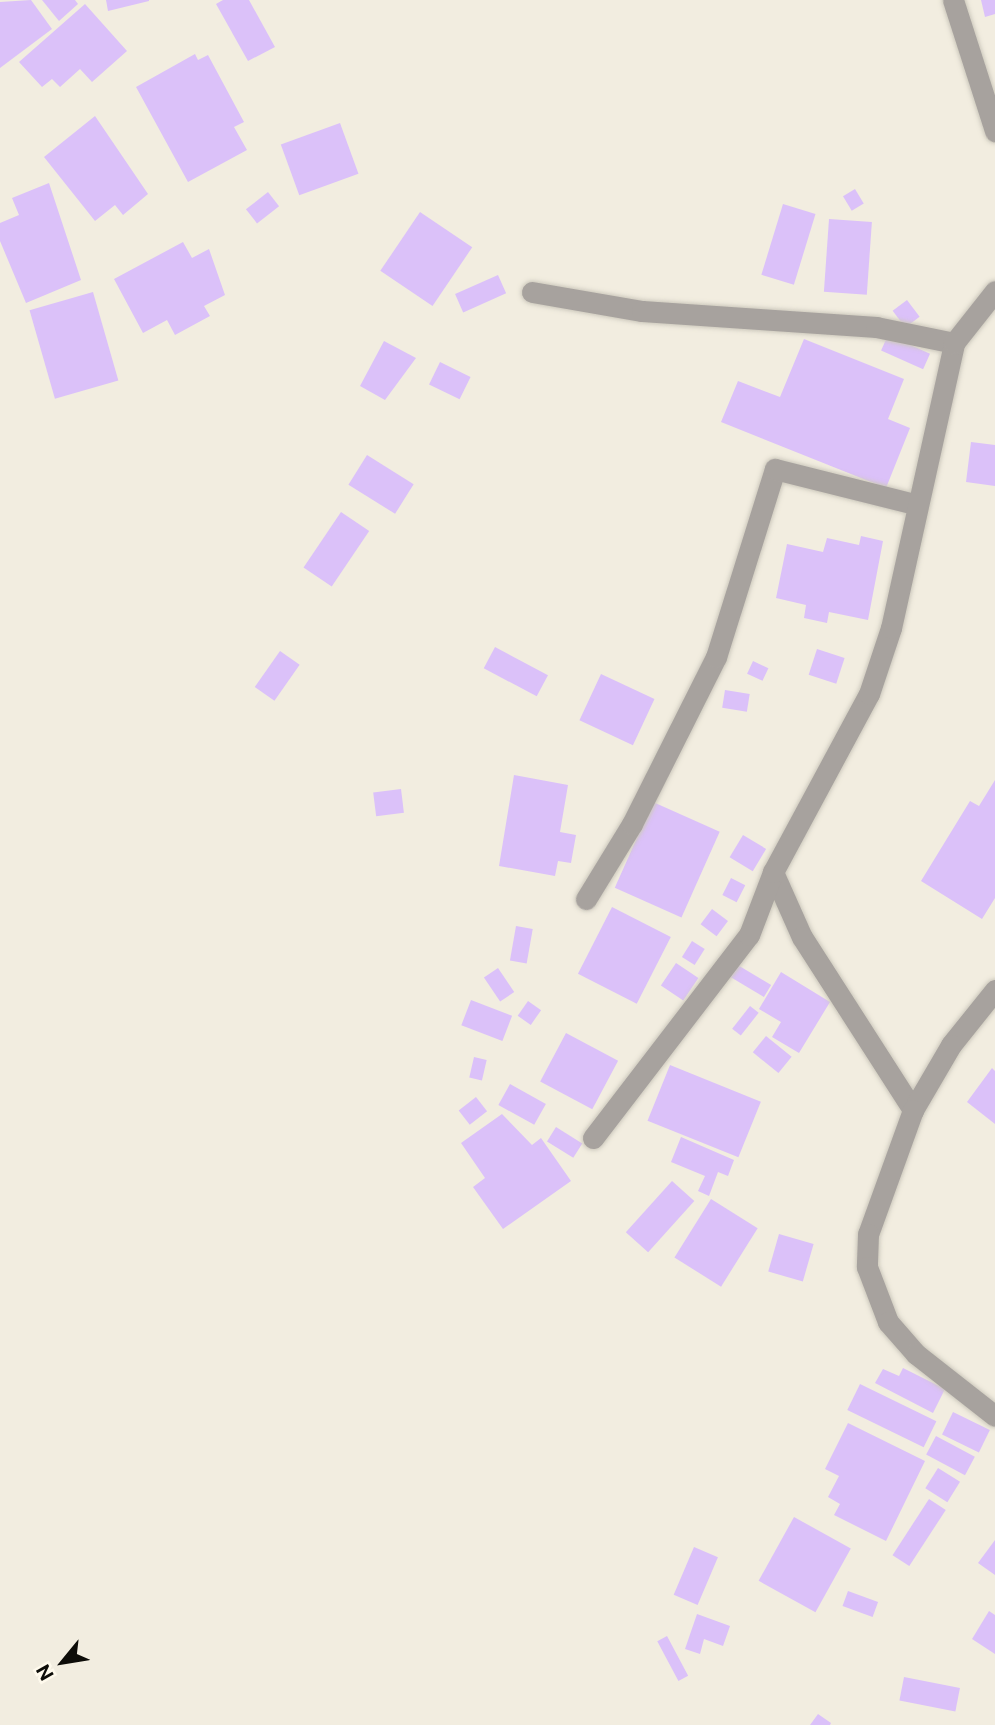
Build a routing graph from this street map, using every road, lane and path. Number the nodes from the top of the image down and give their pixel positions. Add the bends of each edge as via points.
1 (953, 0) edge
2 (995, 131) edge
3 (532, 292) dead end
4 (995, 292) edge
5 (954, 344) junction
6 (914, 505) junction
7 (773, 872) junction
8 (586, 899) dead end
9 (995, 990) edge
10 (913, 1110) junction
11 (593, 1138) dead end
12 (995, 1416) edge

1 - 2 street
3 - 5 street via 642,311 876,327
4 - 5 street
5 - 6 street
6 - 7 street via 891,628 869,694
6 - 8 street via 775,469 716,657 632,824
7 - 10 street via 802,937
7 - 11 street via 749,935
9 - 10 street via 951,1045
10 - 12 street via 868,1234 872,1290 916,1354

